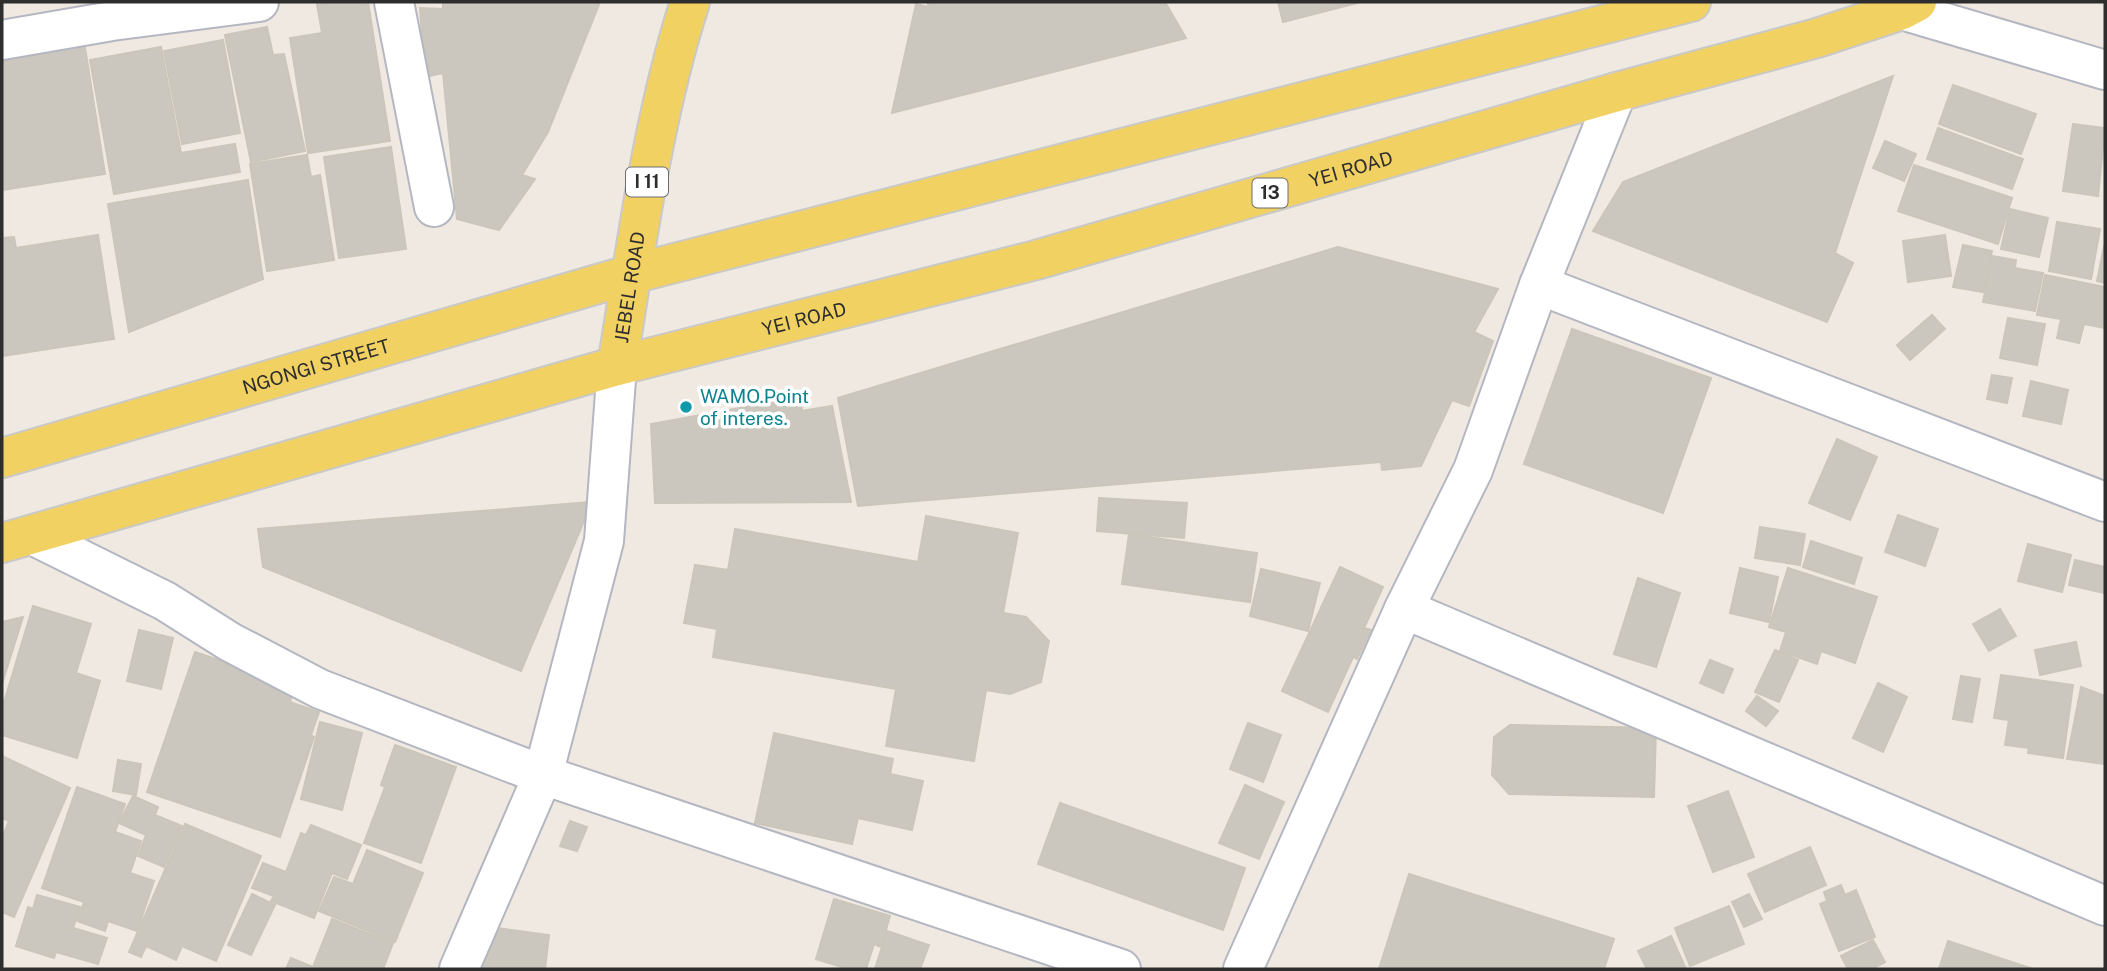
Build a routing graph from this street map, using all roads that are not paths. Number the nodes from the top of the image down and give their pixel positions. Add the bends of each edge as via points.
1 (258, 2) edge
2 (394, 2) edge
3 (690, 2) edge
4 (1691, 2) edge
5 (1910, 6) edge
6 (2, 40) edge
7 (2105, 70) edge
8 (1617, 92) junction
9 (434, 207) dead end
10 (632, 274) junction
11 (1539, 285) junction
12 (617, 366) junction
13 (2, 458) edge
14 (2105, 502) edge
15 (17, 539) edge
16 (1404, 609) junction
17 (543, 775) junction
18 (2105, 906) edge
19 (458, 969) edge
20 (1121, 969) edge
21 (1243, 969) edge

1 - 6 street
2 - 9 street
3 - 10 main road, JEBEL ROAD / I 11 via 670,64
4 - 10 main road
5 - 7 street
5 - 8 main road, YEI ROAD / 13 via 1817,38
8 - 11 street
8 - 12 main road, YEI ROAD / 13 via 1036,260
10 - 12 main road, JEBEL ROAD / I 11
10 - 13 main road, NGONGI STREET
11 - 14 street
11 - 16 street via 1473,470
12 - 15 main road
12 - 17 street via 604,541
15 - 17 street via 165,601 320,690
16 - 18 street
16 - 21 street
17 - 19 street
17 - 20 street

